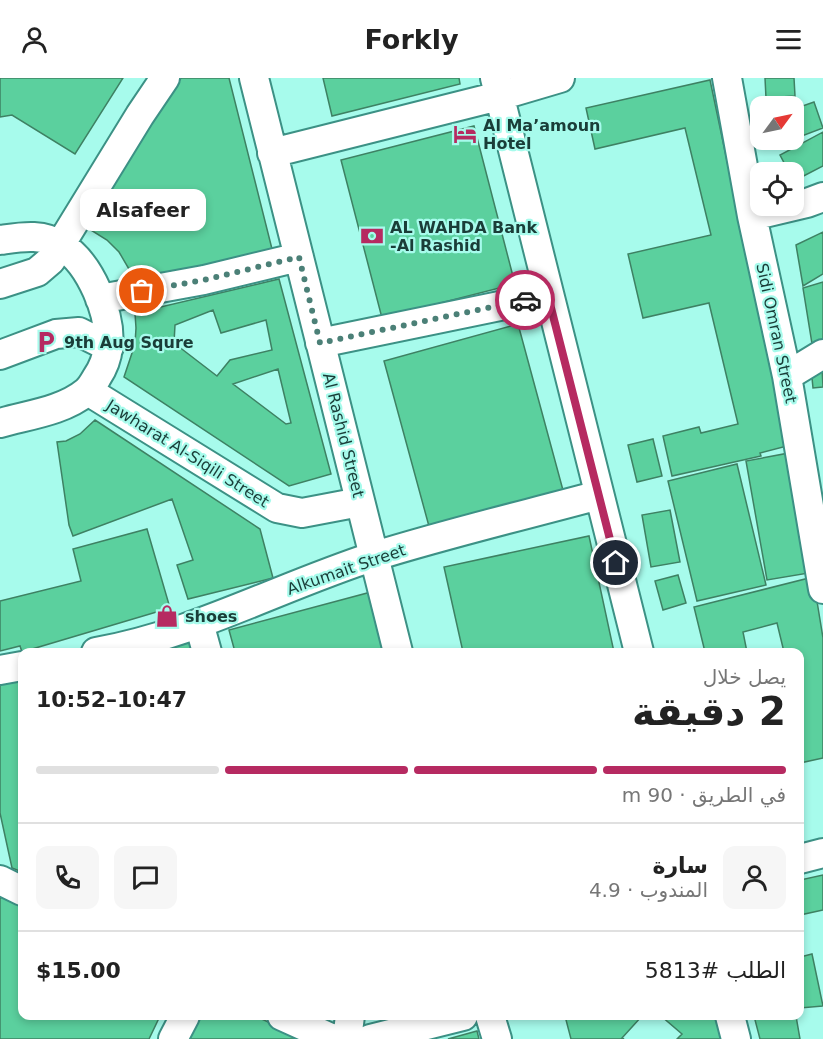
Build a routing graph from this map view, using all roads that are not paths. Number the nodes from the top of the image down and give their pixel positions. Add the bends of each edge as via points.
1 (165, 78) edge
2 (254, 78) edge
3 (560, 78) edge
4 (727, 78) edge
5 (497, 87) edge
6 (272, 153) junction
7 (823, 197) edge
8 (804, 204) edge
9 (750, 205) edge
10 (752, 216) edge
11 (0, 240) edge
12 (61, 245) junction
13 (299, 257) junction
14 (0, 284) edge
15 (548, 296) junction
16 (100, 299) junction
17 (320, 343) junction
18 (109, 347) junction
19 (823, 354) edge
20 (0, 355) edge
21 (787, 376) junction
22 (88, 391) junction
23 (0, 423) edge
24 (599, 495) junction
25 (360, 502) junction
26 (374, 556) junction
27 (823, 585) edge
28 (199, 623) junction
29 (118, 648) edge
30 (206, 648) edge
31 (397, 648) edge
32 (638, 648) edge
33 (18, 667) edge
34 (0, 670) edge
35 (823, 853) edge
36 (804, 858) edge
37 (0, 880) edge
38 (18, 889) edge
39 (182, 1020) edge
40 (291, 1020) edge
41 (349, 1020) edge
42 (448, 1020) edge
43 (491, 1020) edge
44 (731, 1020) edge
45 (173, 1039) edge
46 (333, 1039) edge
47 (347, 1039) edge
48 (370, 1039) edge
49 (497, 1039) edge
50 (736, 1039) edge

1 - 12 street
2 - 6 street, Al Rashid Street
3 - 5 street
4 - 9 street, Sidi Omran Street
5 - 6 street
5 - 15 street
6 - 13 street, Al Rashid Street
7 - 8 street
10 - 21 street, Sidi Omran Street
11 - 12 street via 31,236
12 - 14 street via 37,272
12 - 16 street via 81,264
13 - 16 street
13 - 17 street, Al Rashid Street
15 - 17 street
15 - 24 street
16 - 18 street
17 - 25 street, Al Rashid Street
18 - 20 street via 79,332 56,334
18 - 22 street via 103,368
19 - 21 street
21 - 27 street, Sidi Omran Street
22 - 23 street via 67,403
22 - 25 street, Jawharat Al-Siqili Street via 277,508 302,513
24 - 26 street, Alkumait Street
24 - 32 street
25 - 26 street, Al Rashid Street
26 - 28 street, Alkumait Street
26 - 31 street, Al Rashid Street
28 - 29 street, Alkumait Street
28 - 30 street
33 - 34 street
35 - 36 street
37 - 38 street
39 - 45 street
40 - 46 street
41 - 47 street
42 - 48 street
43 - 49 street
44 - 50 street

